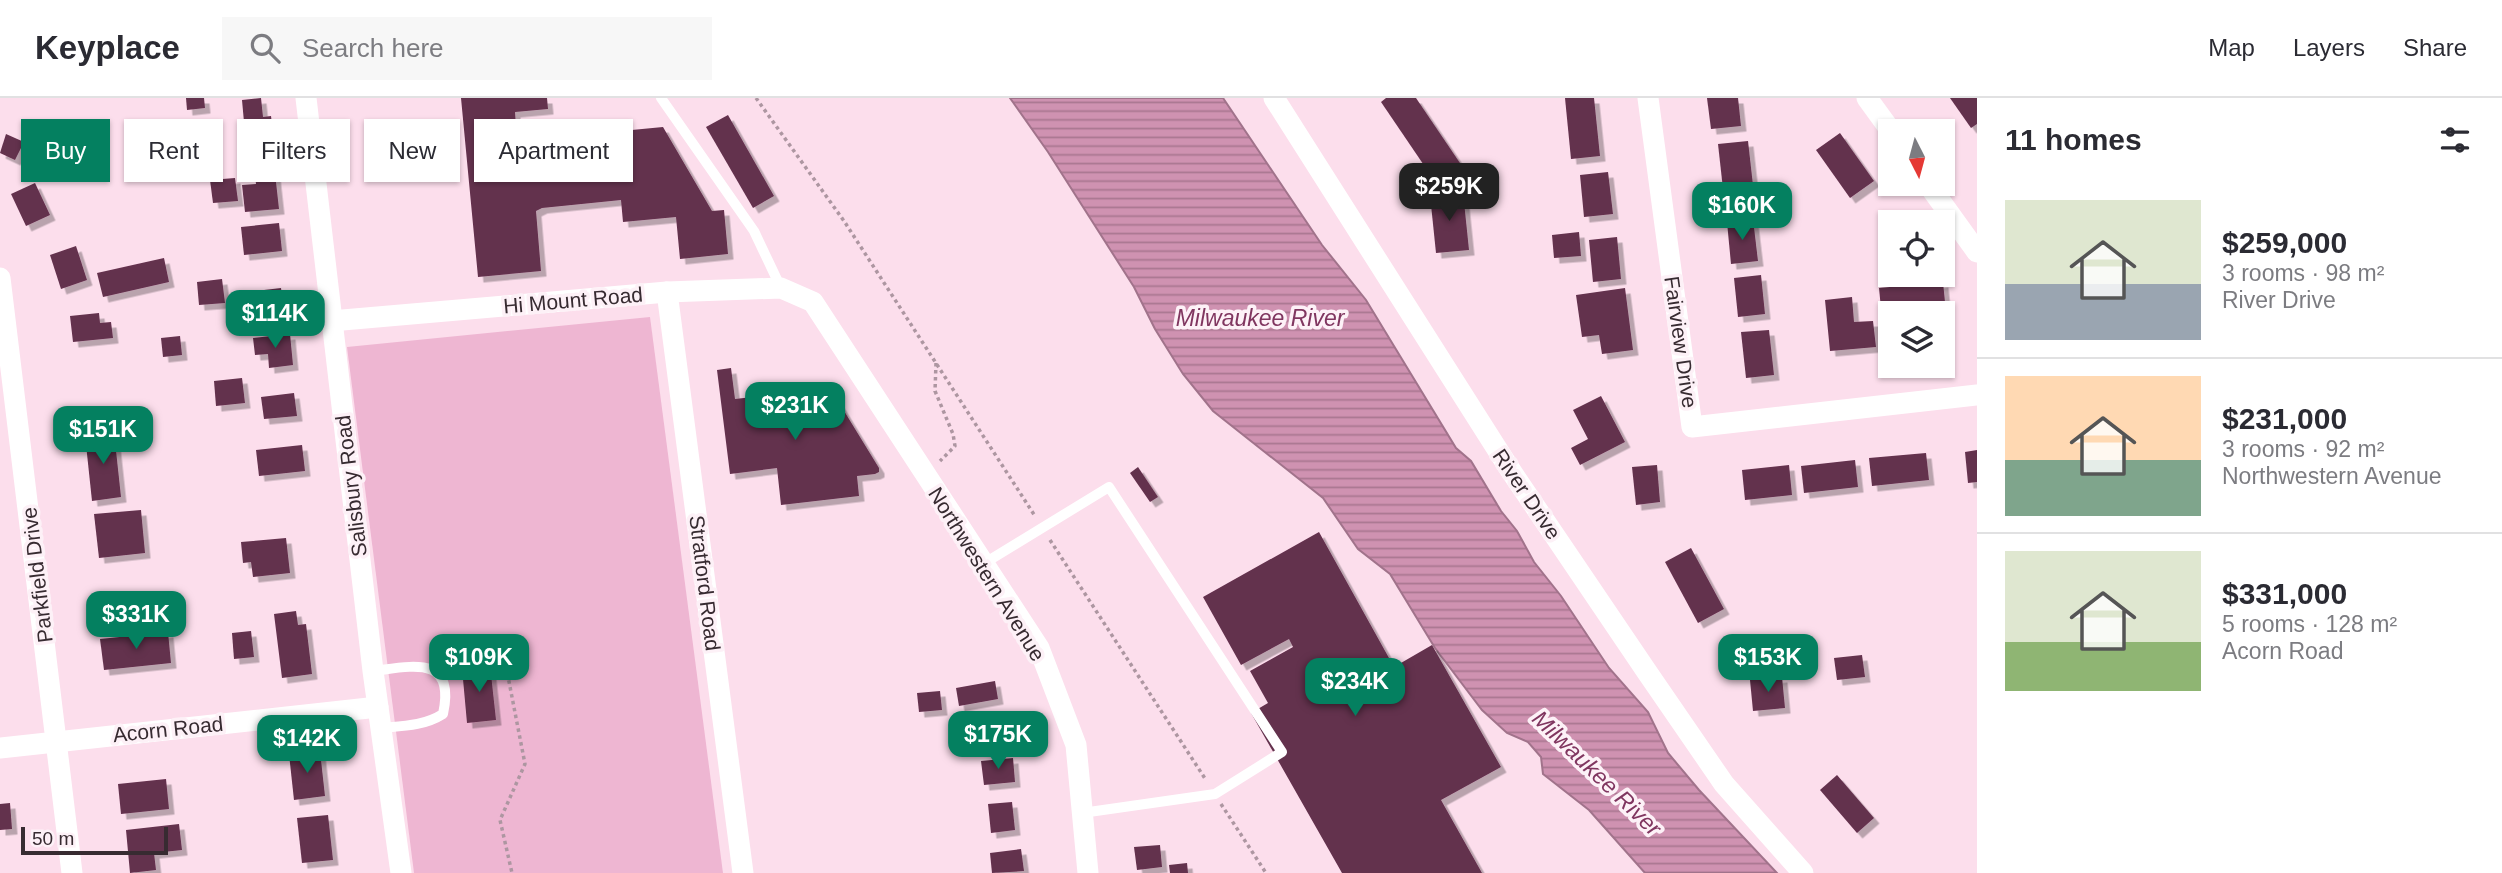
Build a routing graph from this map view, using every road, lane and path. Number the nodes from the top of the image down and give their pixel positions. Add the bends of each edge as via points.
1 (306, 98) edge
2 (661, 98) edge
3 (756, 98) edge
4 (1274, 98) edge
5 (1648, 98) edge
6 (1867, 98) edge
7 (1882, 119) edge
8 (1937, 196) edge
9 (1977, 252) edge
10 (0, 278) edge
11 (781, 288) junction
12 (667, 292) junction
13 (813, 302) joint
14 (331, 321) junction
15 (936, 361) junction
16 (1977, 395) edge
17 (923, 474) junction
18 (1042, 528) junction
19 (983, 564) junction
20 (373, 671) junction
21 (436, 671) junction
22 (378, 707) junction
23 (381, 728) junction
24 (57, 740) junction
25 (0, 747) edge
26 (1215, 794) junction
27 (1082, 813) junction
28 (72, 873) edge
29 (401, 873) edge
30 (512, 873) edge
31 (743, 873) edge
32 (1088, 873) edge
33 (1266, 873) edge
34 (1803, 873) edge

1 - 14 street, Salisbury Road
2 - 11 lane via 754,231
3 - 15 path
4 - 34 street, River Drive via 1511,471 1647,672 1724,784
5 - 16 street, Fairview Drive via 1692,427
6 - 7 street
8 - 9 street
10 - 24 street, Parkfield Drive
11 - 12 street, Hi Mount Road
11 - 13 street, Hi Mount Road
12 - 14 street, Hi Mount Road
12 - 31 street, Stratford Road
13 - 17 street, Northwestern Avenue
14 - 20 street, Salisbury Road
15 - 17 path via 935,391 955,446
15 - 18 path
17 - 19 street, Northwestern Avenue
18 - 19 lane
18 - 26 path
18 - 26 lane via 1109,487 1282,752
19 - 27 street, Northwestern Avenue via 1039,648 1076,744
20 - 21 lane via 412,666
20 - 22 street, Salisbury Road
21 - 23 lane via 443,678 443,714 417,725
21 - 30 path via 505,661 525,764 500,820
22 - 23 street, Salisbury Road
22 - 24 street, Acorn Road
23 - 29 street, Salisbury Road
24 - 25 street, Acorn Road
24 - 28 street, Parkfield Drive
26 - 27 lane
26 - 33 path
27 - 32 street, Northwestern Avenue

